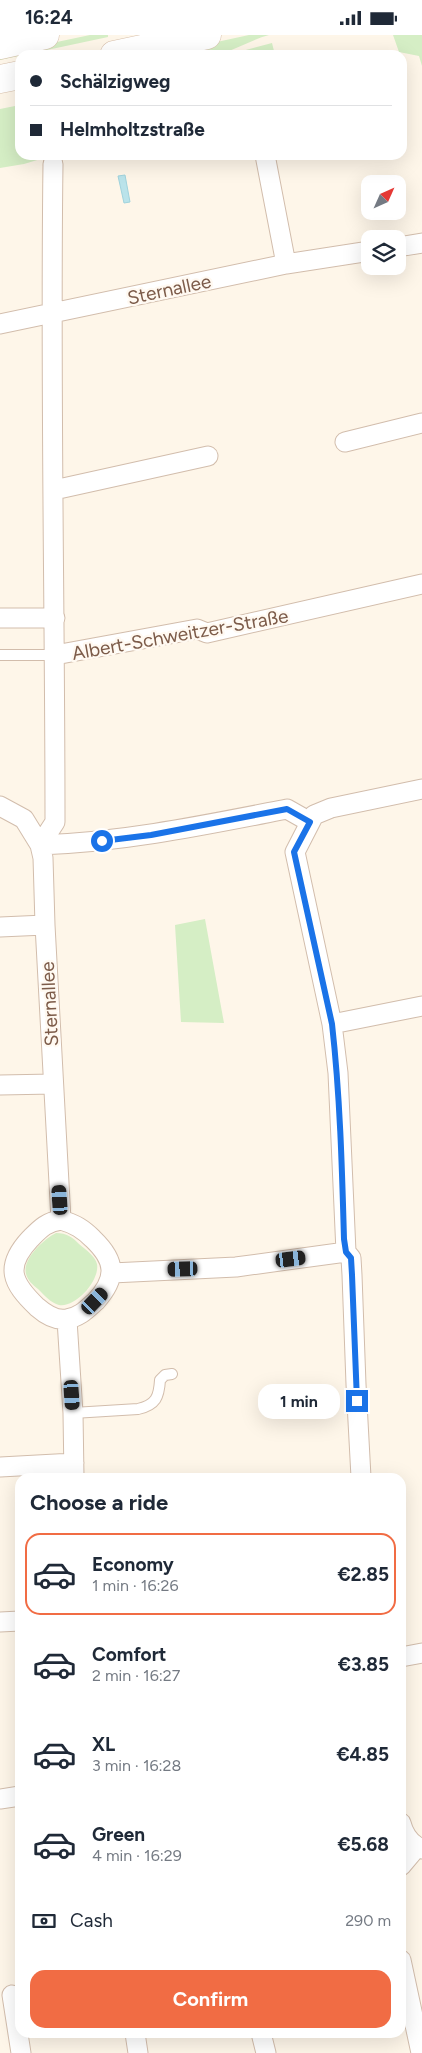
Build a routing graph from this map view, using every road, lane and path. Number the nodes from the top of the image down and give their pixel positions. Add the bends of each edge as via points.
1 (45, 35) edge
2 (207, 35) edge
3 (0, 45) edge
4 (137, 50) edge
5 (15, 76) edge
6 (0, 79) edge
7 (266, 160) edge
8 (53, 164) dead end
9 (422, 243) edge
10 (406, 246) edge
11 (361, 252) edge
12 (286, 265) junction
13 (51, 314) junction
14 (0, 324) edge
15 (422, 423) edge
16 (345, 441) dead end
17 (208, 456) dead end
18 (54, 490) junction
19 (422, 584) edge
20 (0, 618) edge
21 (55, 618) junction
22 (0, 655) edge
23 (55, 655) junction
24 (422, 789) edge
25 (0, 806) edge
26 (310, 822) junction
27 (40, 845) junction
28 (45, 925) junction
29 (0, 927) edge
30 (422, 1006) edge
31 (332, 1024) junction
32 (52, 1084) junction
33 (0, 1085) edge
34 (61, 1220) junction
35 (346, 1252) junction
36 (7, 1263) edge
37 (112, 1273) junction
38 (8, 1281) edge
39 (67, 1320) junction
40 (172, 1374) dead end
41 (73, 1413) junction
42 (0, 1467) edge
43 (74, 1470) edge
44 (362, 1473) edge
45 (15, 1621) edge
46 (0, 1622) edge
47 (422, 1653) edge
48 (406, 1656) edge
49 (15, 1797) edge
50 (0, 1799) edge
51 (406, 1837) edge
52 (420, 1848) edge
53 (406, 1861) edge
54 (406, 1982) edge
55 (10, 1995) edge
56 (15, 2021) edge
57 (18, 2038) edge
58 (136, 2038) edge
59 (262, 2038) edge
60 (21, 2053) edge
61 (138, 2053) edge
62 (266, 2053) edge
63 (422, 2053) edge

1 - 3 main road
2 - 4 main road
5 - 6 main road
7 - 12 street
8 - 13 street
9 - 10 street
11 - 12 street, Sternallee
12 - 13 street, Sternallee
13 - 14 street, Sternallee
13 - 18 street, Albert-Schweitzer-Straße
15 - 16 street
17 - 18 street
18 - 21 street, Albert-Schweitzer-Straße
19 - 23 street, Albert-Schweitzer-Straße via 207,633 197,629
20 - 21 street
21 - 23 street, Albert-Schweitzer-Straße
22 - 23 lane
23 - 27 street, Albert-Schweitzer-Straße via 55,822
24 - 26 street via 332,807 314,815
25 - 27 street, Sternallee via 24,819
26 - 27 street via 287,809 151,835
26 - 31 street via 294,852
27 - 28 street, Sternallee via 44,858
28 - 29 street
28 - 32 street, Sternallee
30 - 31 street
31 - 35 street via 338,1073
32 - 33 street
32 - 34 street, Sternallee
34 - 36 street via 44,1225
34 - 37 street via 80,1227 105,1251
35 - 37 street via 236,1267
35 - 44 street via 351,1258
36 - 38 street
37 - 39 street via 107,1289 84,1313
38 - 39 street via 44,1314
39 - 41 street
40 - 41 lane via 160,1380 157,1400 147,1407
41 - 43 street
42 - 43 street
45 - 46 street
47 - 48 street
49 - 50 street
51 - 52 street
52 - 53 street
54 - 63 street
55 - 56 street
57 - 60 street
58 - 61 street
59 - 62 street

